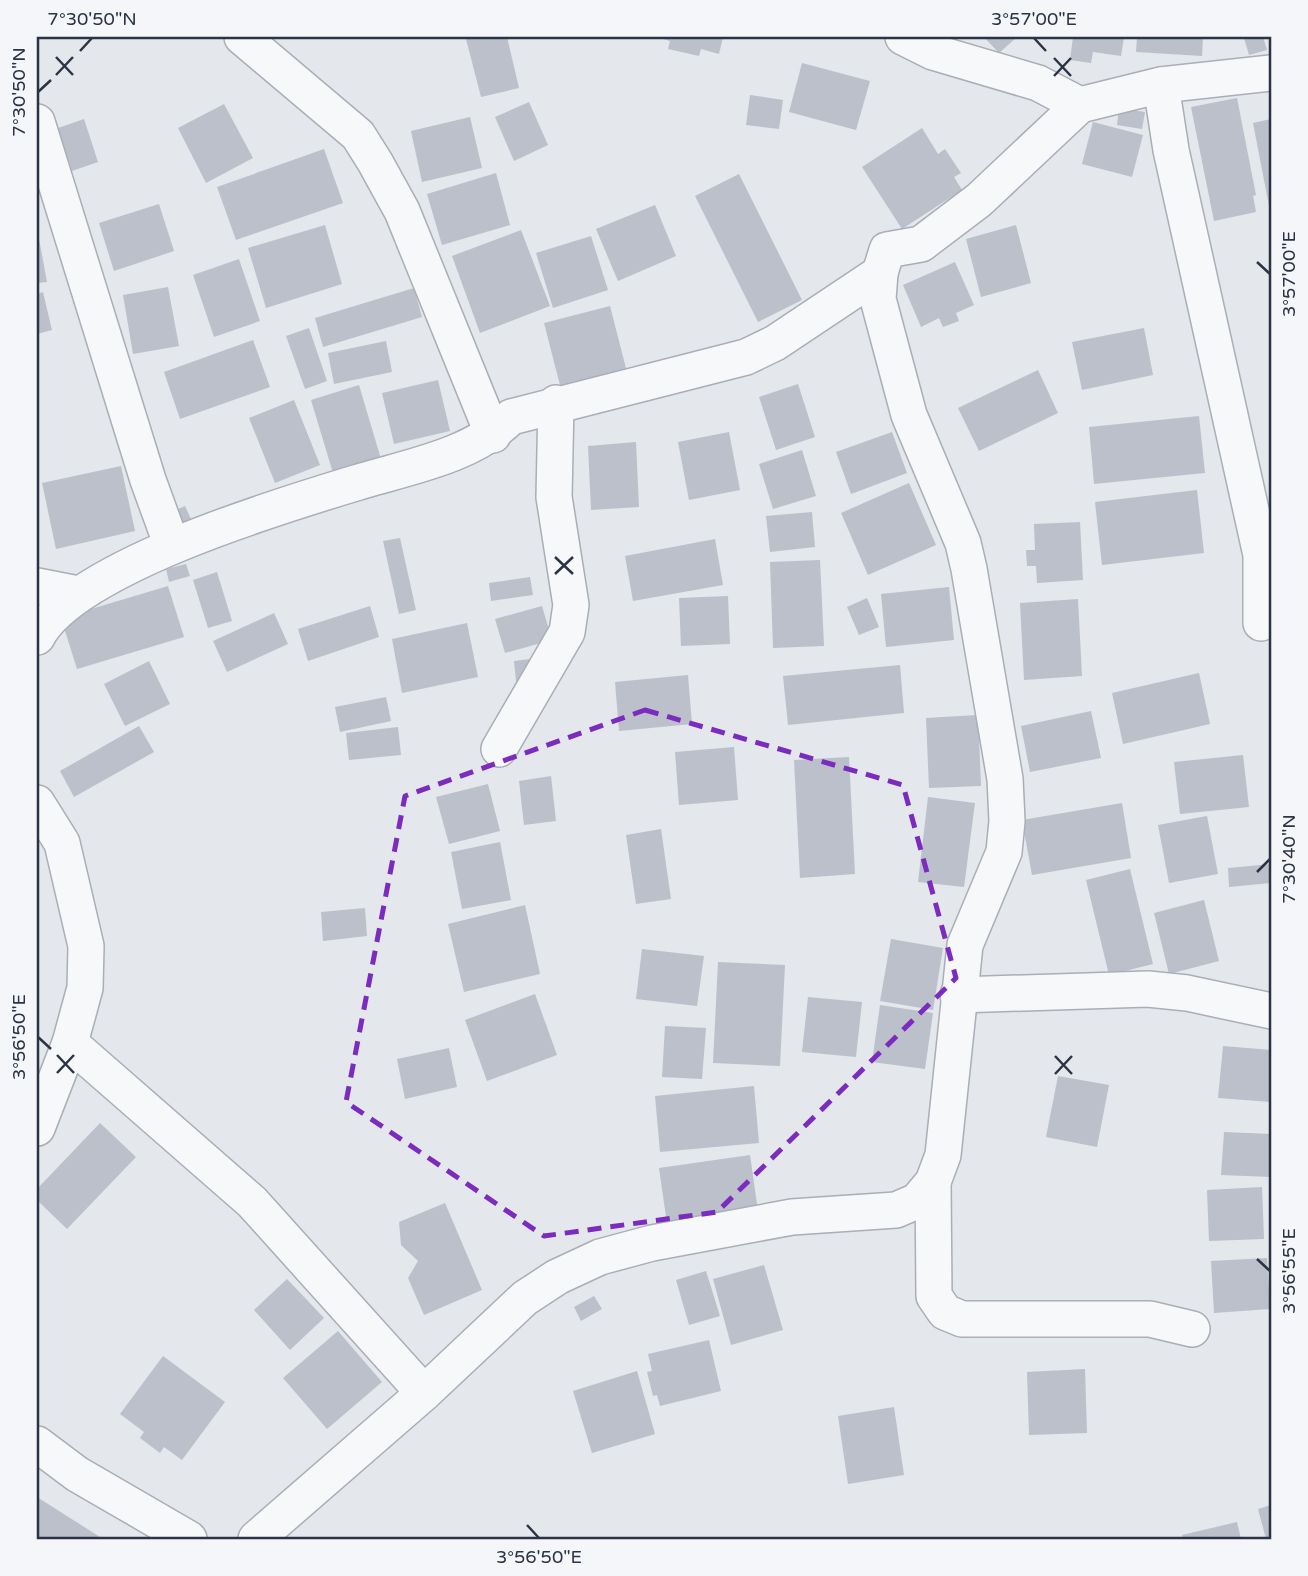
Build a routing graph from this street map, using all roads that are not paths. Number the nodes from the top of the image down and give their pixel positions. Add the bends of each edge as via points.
1 (242, 37) edge
2 (902, 37) edge
3 (1271, 73) edge
4 (1161, 85) junction
5 (1080, 105) junction
6 (37, 122) edge
7 (50, 210) edge
8 (880, 273) junction
9 (556, 403) junction
10 (493, 435) junction
11 (172, 546) junction
12 (37, 586) edge
13 (78, 594) junction
14 (1261, 623) dead end
15 (37, 637) edge
16 (499, 749) dead end
17 (37, 803) edge
18 (958, 995) junction
19 (1271, 1010) edge
20 (70, 1043) junction
21 (37, 1128) edge
22 (933, 1182) junction
23 (1192, 1329) dead end
24 (424, 1393) junction
25 (37, 1444) edge
26 (189, 1539) edge
27 (256, 1539) edge

1 - 10 street via 358,135 402,211
2 - 5 street via 933,52 1038,83
3 - 4 street
4 - 5 street
4 - 14 street via 1171,150 1261,555
5 - 8 street via 979,200 921,244 887,250
6 - 7 street
7 - 11 street
8 - 9 street via 775,343 746,357
8 - 18 street via 878,299 909,415 963,543 1005,779 1004,852 965,945
9 - 10 street via 511,417
9 - 16 street via 554,497 571,605 567,632
10 - 11 street via 435,460
11 - 13 street
12 - 13 street
13 - 15 street via 43,625
17 - 20 street via 62,843 86,946 85,988
18 - 19 street via 1148,989
18 - 22 street via 943,1155
20 - 21 street
20 - 24 street via 252,1202
22 - 23 street via 934,1296 944,1311 962,1320 1150,1319
22 - 24 street via 917,1201 896,1210 792,1217 600,1257 525,1298
24 - 27 street
25 - 26 street via 77,1474

